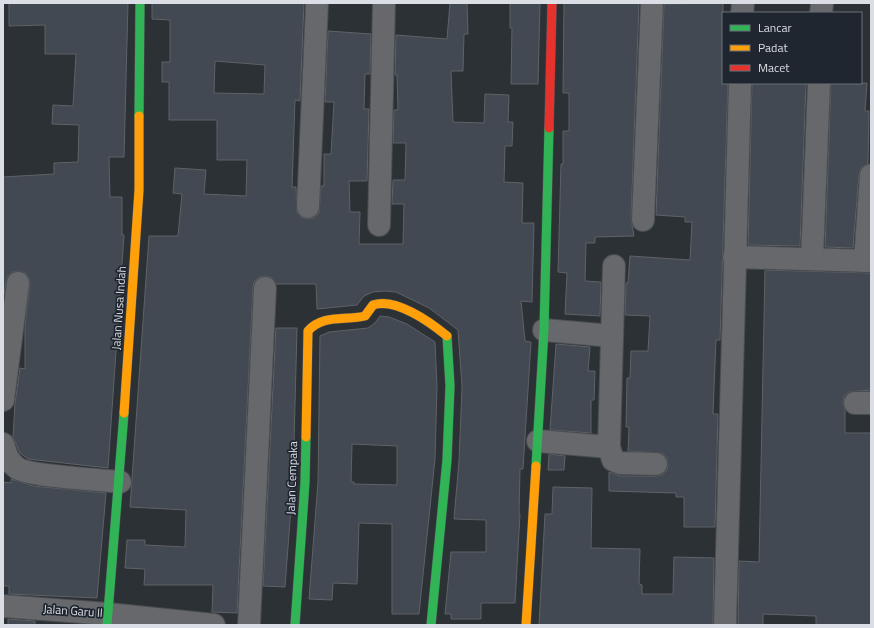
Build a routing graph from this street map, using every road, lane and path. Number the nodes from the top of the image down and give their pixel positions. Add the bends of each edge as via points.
1 (140, 3) edge
2 (317, 3) edge
3 (384, 3) edge
4 (552, 3) edge
5 (652, 3) edge
6 (740, 84) edge
7 (819, 84) edge
8 (871, 175) edge
9 (308, 207) dead end
10 (643, 220) dead end
11 (379, 225) dead end
12 (734, 258) junction
13 (812, 259) junction
14 (868, 261) edge
15 (614, 266) dead end
16 (18, 283) dead end
17 (265, 288) dead end
18 (544, 330) junction
19 (612, 336) junction
20 (3, 400) edge
21 (538, 441) junction
22 (3, 444) edge
23 (609, 447) junction
24 (656, 464) dead end
25 (120, 482) junction
26 (3, 606) edge
27 (108, 619) edge
28 (214, 625) edge
29 (249, 625) edge
30 (295, 625) edge
31 (431, 625) edge
32 (526, 625) edge
33 (725, 625) edge

1 - 25 street, Jalan Nusa Indah via 139,190
2 - 9 street
3 - 11 street
4 - 18 street
5 - 10 street
6 - 12 street
7 - 13 street
8 - 14 street
12 - 13 street
12 - 33 street
13 - 14 street
15 - 19 street
16 - 20 street
17 - 29 street
18 - 19 street
18 - 21 street
19 - 23 street
21 - 23 street
21 - 32 street
22 - 25 street via 6,458 18,469
23 - 24 street via 613,460 620,463
25 - 27 street, Jalan Nusa Indah
26 - 27 street, Jalan Garu II
27 - 28 street, Jalan Garu II
30 - 31 street, Jalan Cempaka via 305,482 308,331 319,321 365,316 370,307 379,303 416,314 447,336 450,386 447,460

